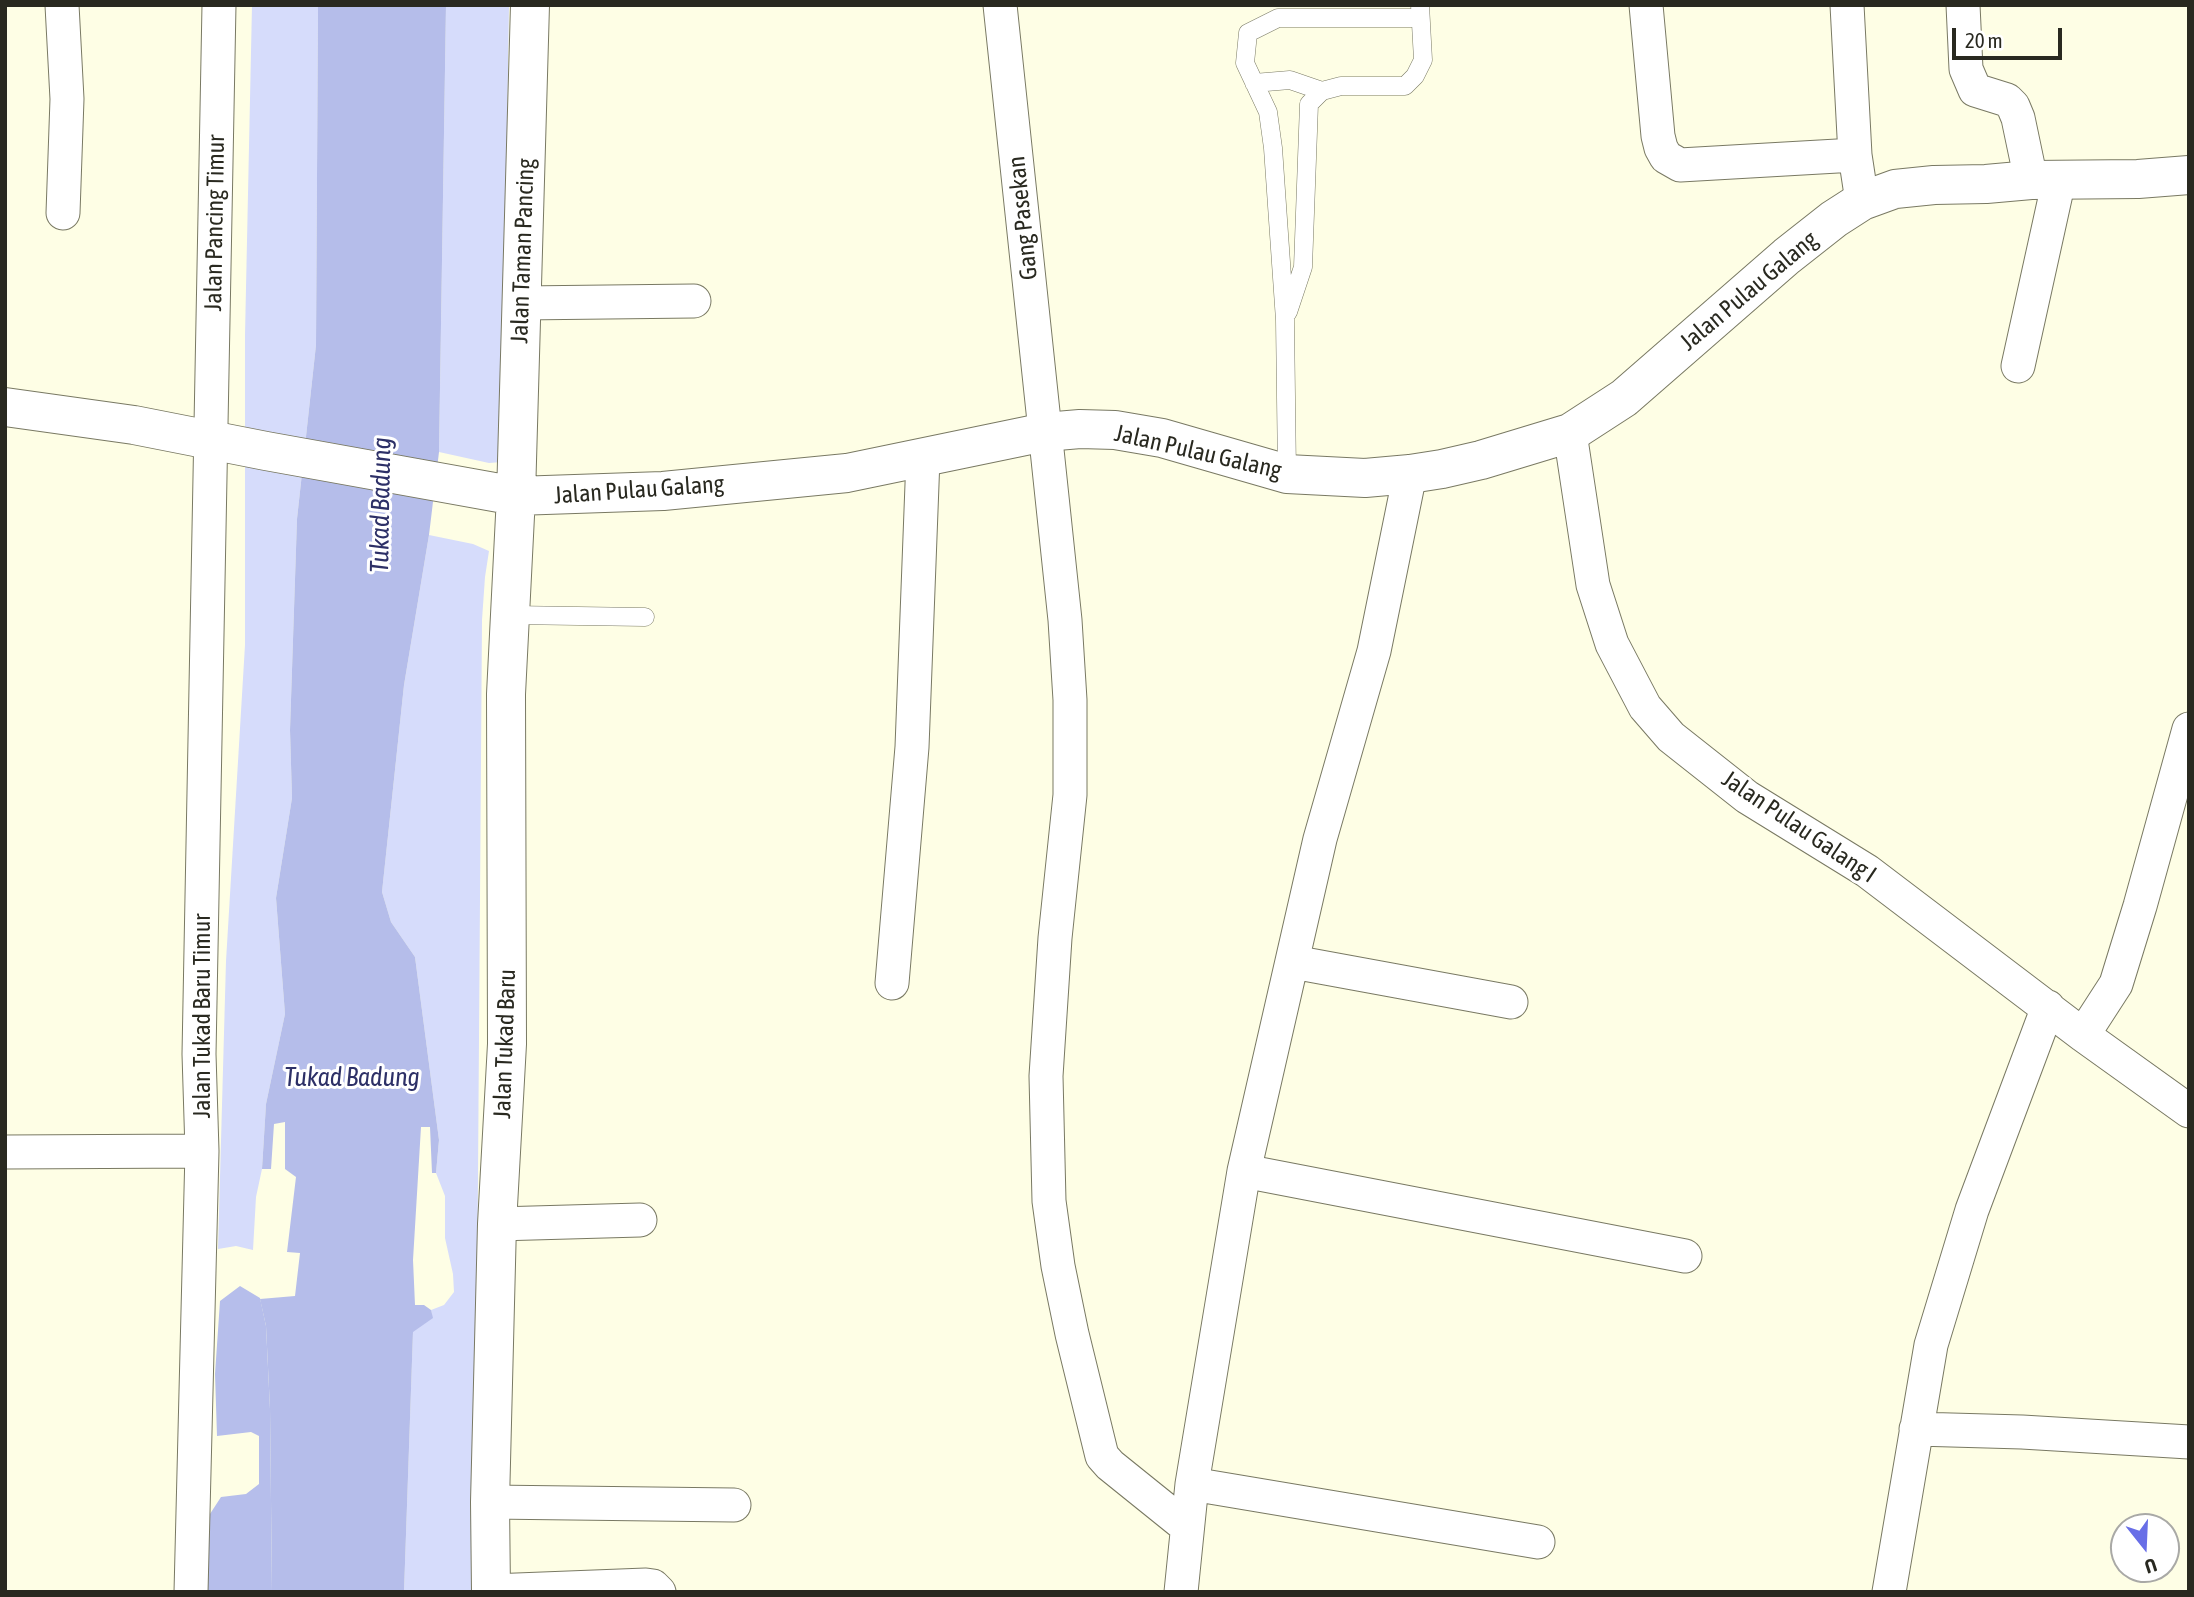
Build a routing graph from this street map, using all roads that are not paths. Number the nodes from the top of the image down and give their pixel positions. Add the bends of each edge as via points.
1 (62, 5) edge
2 (219, 5) edge
3 (530, 5) edge
4 (1000, 5) edge
5 (1646, 5) edge
6 (1847, 5) edge
7 (1963, 5) edge
8 (1420, 12) edge
9 (1254, 83) junction
10 (1322, 91) junction
11 (1855, 155) junction
12 (2189, 174) edge
13 (2045, 180) junction
14 (1861, 201) junction
15 (63, 213) dead end
16 (694, 302) dead end
17 (521, 303) junction
18 (1285, 320) junction
19 (2018, 366) dead end
20 (5, 407) edge
21 (1045, 432) junction
22 (1570, 433) junction
23 (211, 441) junction
24 (923, 458) junction
25 (1287, 474) junction
26 (1410, 474) junction
27 (504, 494) junction
28 (511, 615) junction
29 (645, 617) dead end
30 (2189, 729) edge
31 (1293, 962) junction
32 (892, 984) dead end
33 (1511, 1002) dead end
34 (2048, 1007) junction
35 (2083, 1035) junction
36 (2189, 1111) edge
37 (202, 1151) junction
38 (5, 1152) edge
39 (1244, 1171) junction
40 (639, 1220) dead end
41 (496, 1224) junction
42 (1685, 1256) dead end
43 (1916, 1429) junction
44 (2189, 1442) edge
45 (1192, 1484) junction
46 (490, 1502) junction
47 (734, 1505) dead end
48 (1187, 1527) junction
49 (1538, 1542) dead end
50 (491, 1591) edge
51 (191, 1592) edge
52 (659, 1592) edge
53 (1181, 1592) edge
54 (1889, 1592) edge

1 - 15 street via 67,99
2 - 23 street, Jalan Pancing Timur
3 - 17 street, Jalan Taman Pancing
4 - 21 street, Gang Pasekan
5 - 11 street via 1658,136 1666,157 1680,165
6 - 11 street
7 - 13 street via 1966,69 1975,90 2013,106
8 - 9 lane via 1278,18 1248,33 1245,63
8 - 10 lane via 1423,60 1405,86 1341,86
9 - 10 lane via 1290,80
9 - 18 lane via 1268,112 1273,148
10 - 18 lane via 1309,104 1303,267
11 - 14 street
12 - 13 street, Jalan Pulau Galang
13 - 14 street, Jalan Pulau Galang via 1895,189
13 - 19 street
14 - 22 street, Jalan Pulau Galang via 1778,264 1624,398
16 - 17 street
17 - 27 street, Jalan Taman Pancing
18 - 25 lane
20 - 23 street, Jalan Pulau Galang
21 - 24 street, Jalan Pulau Galang
21 - 25 street, Jalan Pulau Galang via 1115,430 1162,438
21 - 48 street, Gang Pasekan via 1070,700 1070,795 1046,1076 1049,1201 1072,1334 1102,1456
22 - 26 street, Jalan Pulau Galang via 1481,460
22 - 34 street, Jalan Pulau Galang I via 1593,585 1612,644 1645,707 1671,737 1747,797 1867,870
23 - 27 street, Jalan Pulau Galang
23 - 37 street, Jalan Tukad Baru Timur via 199,1054
24 - 27 street, Jalan Pulau Galang via 847,473 663,491
24 - 32 street via 912,747
25 - 26 street, Jalan Pulau Galang via 1365,478
26 - 31 street via 1371,665 1320,839
27 - 28 street, Jalan Tukad Baru
28 - 29 lane
28 - 41 street, Jalan Tukad Baru via 506,694 507,1044
30 - 35 street via 2116,984
31 - 33 street
31 - 39 street
34 - 35 street, Jalan Pulau Galang I
34 - 43 street via 1972,1210 1931,1345
35 - 36 street, Jalan Pulau Galang I
37 - 38 street
37 - 51 street, Jalan Tukad Baru Timur
39 - 42 street
39 - 45 street
40 - 41 street
41 - 46 street, Jalan Tukad Baru
43 - 44 street
43 - 54 street
45 - 48 street
45 - 49 street
46 - 47 street
46 - 50 street, Jalan Tukad Baru
48 - 53 street
50 - 52 street via 646,1585

